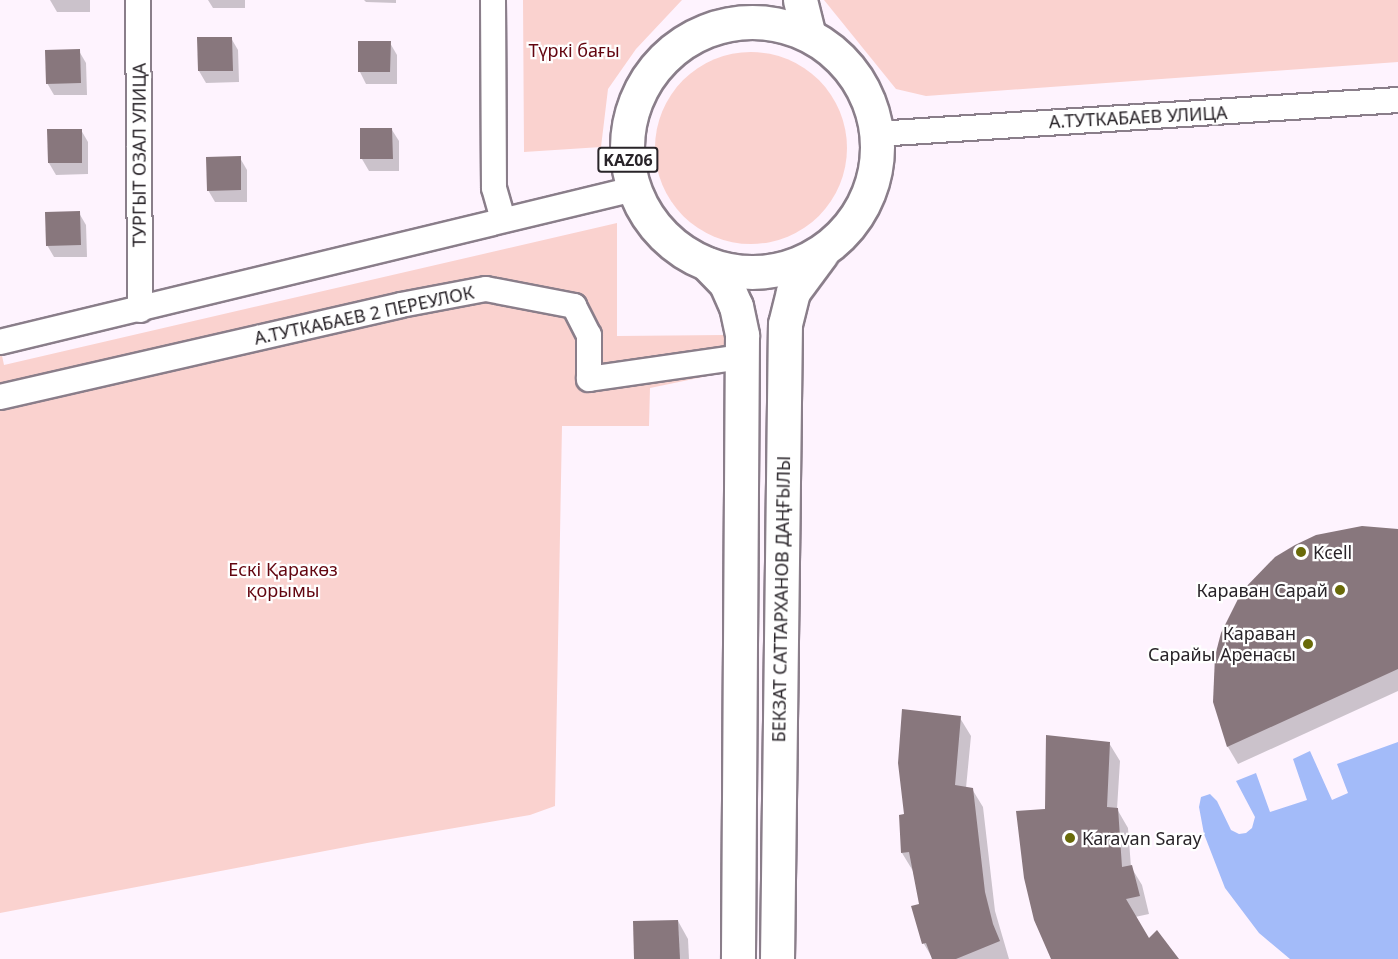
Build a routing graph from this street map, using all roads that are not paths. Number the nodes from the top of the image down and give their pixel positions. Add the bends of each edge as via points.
1 (138, 0) edge
2 (493, 0) edge
3 (800, 0) edge
4 (730, 12) edge
5 (809, 35) junction
6 (1398, 100) edge
7 (877, 134) junction
8 (634, 189) junction
9 (503, 220) junction
10 (824, 251) junction
11 (707, 264) junction
12 (140, 310) junction
13 (0, 342) edge
14 (742, 357) junction
15 (0, 397) edge
16 (738, 959) edge
17 (777, 959) edge

1 - 12 street, ТУРГЫТ ОЗАЛ УЛИЦА
2 - 9 street via 494,188
3 - 5 main road
4 - 5 main road, KАZ06
4 - 8 main road, KАZ06 via 687,39 655,67 643,85 634,104 627,147
5 - 7 main road, KАZ06 via 827,46 856,75 866,93
6 - 7 street, А.ТУТКАБАЕВ УЛИЦА
7 - 10 main road, KАZ06 via 876,172 863,208
8 - 9 street
8 - 11 main road, KАZ06 via 655,226 670,242
9 - 12 street
10 - 11 main road, KАZ06 via 770,272 727,270
10 - 17 main road, БЕКЗАТ САТТАРХАНОВ ДАҢҒЫЛЫ / KАZ06 via 793,292 785,324
11 - 14 main road, KАZ06 via 726,284 736,306
12 - 13 street
14 - 15 street, А.ТУТКАБАЕВ 2 ПЕРЕУЛОК via 589,379 589,335 574,306 486,289 401,304
14 - 16 main road, KАZ06

